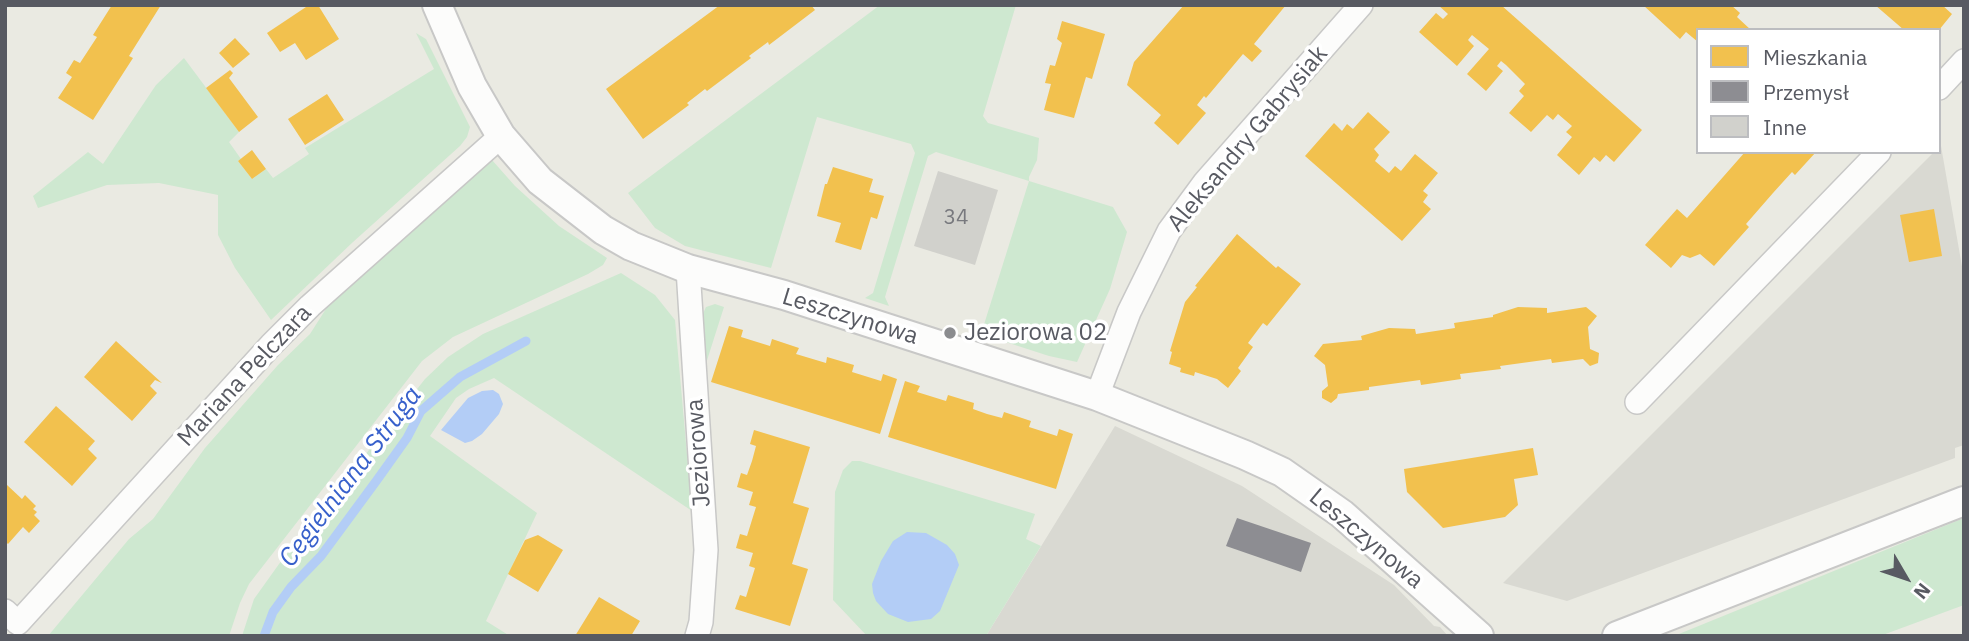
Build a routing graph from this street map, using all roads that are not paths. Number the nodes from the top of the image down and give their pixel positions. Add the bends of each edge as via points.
1 (437, 5) edge
2 (1362, 5) edge
3 (1964, 61) edge
4 (1941, 86) edge
5 (500, 136) junction
6 (1877, 154) edge
7 (688, 269) junction
8 (1097, 396) junction
9 (1637, 402) dead end
10 (1964, 501) edge
11 (5, 611) edge
12 (697, 636) edge
13 (1479, 636) edge
14 (1617, 636) edge

1 - 5 street, Leszczynowa via 472,86
2 - 8 street, Aleksandry Gabrysiak via 1205,183 1169,231 1129,312
3 - 4 street
5 - 7 street, Leszczynowa via 540,181 603,230
5 - 11 street, Mariana Pelczara via 300,316 18,623
6 - 9 street
7 - 8 street, Leszczynowa via 784,295
7 - 12 street, Jeziorowa via 706,550
8 - 13 street, Leszczynowa via 1282,472 1342,514
10 - 14 street

